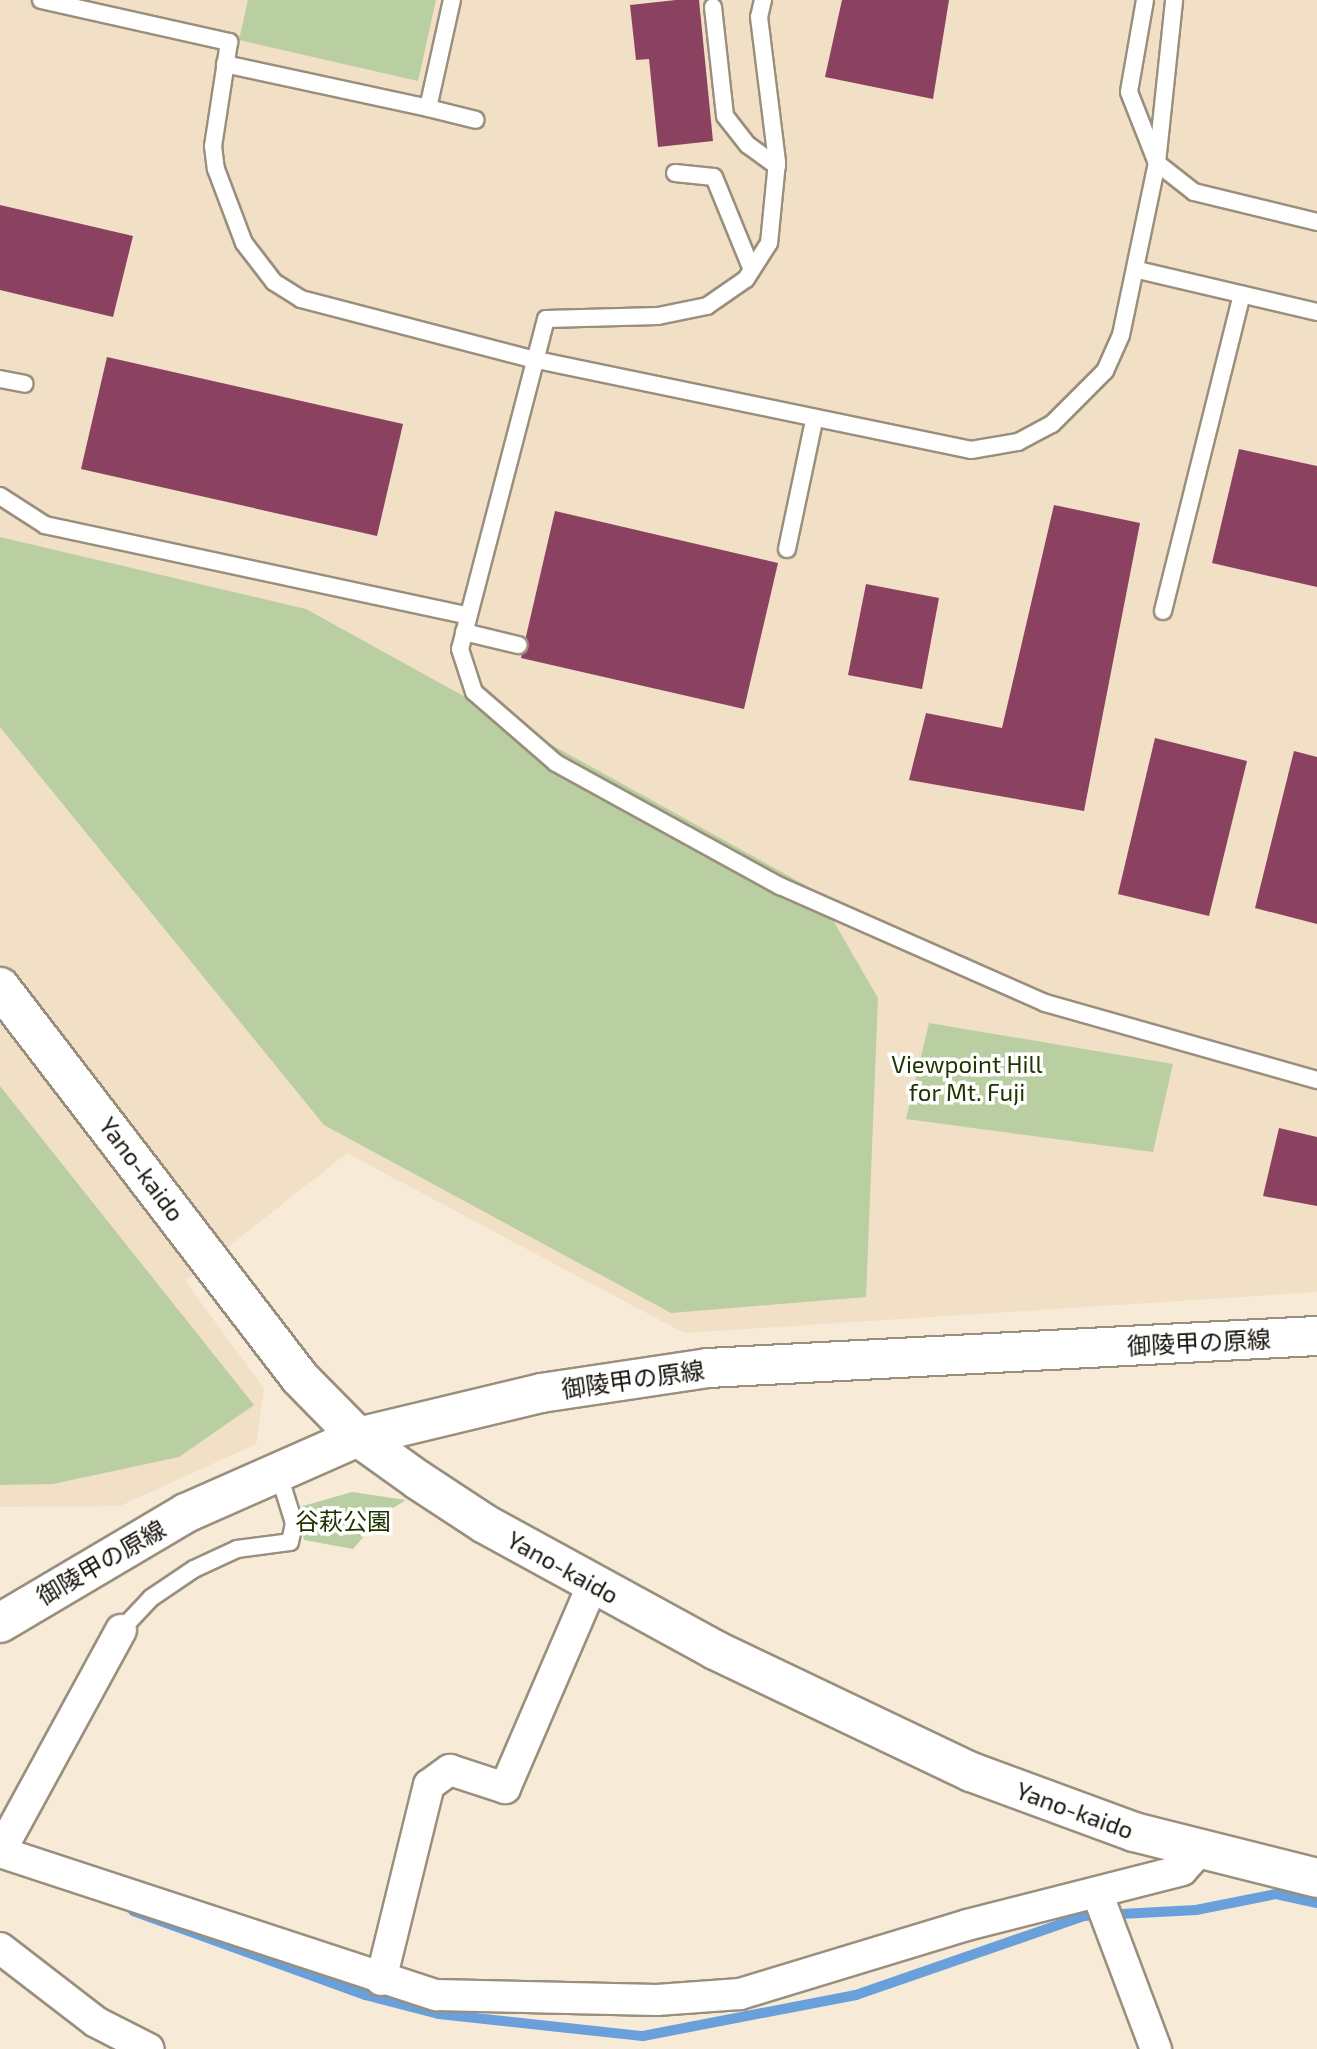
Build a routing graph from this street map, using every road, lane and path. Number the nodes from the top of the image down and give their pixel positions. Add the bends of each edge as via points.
1 (41, 0) edge
2 (452, 0) edge
3 (763, 0) edge
4 (1144, 0) edge
5 (1174, 0) edge
6 (713, 7) dead end
7 (225, 64) junction
8 (428, 108) junction
9 (476, 120) dead end
10 (1157, 163) junction
11 (777, 166) junction
12 (675, 173) dead end
13 (1317, 222) edge
14 (752, 270) junction
15 (1138, 270) junction
16 (1242, 295) junction
17 (1317, 312) edge
18 (533, 359) junction
19 (0, 379) edge
20 (24, 384) dead end
21 (814, 421) junction
22 (0, 496) edge
23 (787, 549) dead end
24 (1163, 611) dead end
25 (466, 624) junction
26 (517, 645) dead end
27 (0, 987) edge
28 (1317, 1080) edge
29 (1317, 1336) edge
30 (358, 1437) junction
31 (278, 1472) junction
32 (593, 1584) junction
33 (0, 1623) edge
34 (121, 1630) joint
35 (0, 1852) edge
36 (1198, 1852) junction
37 (1317, 1878) edge
38 (1101, 1908) junction
39 (0, 1948) edge
40 (381, 1980) junction
41 (149, 2049) edge
42 (1156, 2049) edge

1 - 7 lane via 229,42
2 - 8 lane
3 - 11 lane via 759,17
4 - 10 lane via 1129,92
5 - 10 lane
6 - 11 lane via 725,116 748,145
7 - 8 lane
7 - 18 lane via 213,146 216,169 244,243 274,282 301,299
8 - 9 lane
10 - 13 lane via 1194,192
10 - 15 lane
11 - 14 lane via 769,243
12 - 14 lane via 714,177
14 - 18 lane via 707,306 658,316 546,319
15 - 16 lane
15 - 21 lane via 1105,371 1052,424 1018,442 971,450
16 - 17 lane
16 - 24 lane
18 - 21 lane
18 - 25 lane
19 - 20 lane
21 - 23 lane
22 - 25 lane via 45,525
25 - 26 lane
25 - 28 lane via 460,649 474,692 556,763 780,886 1045,1003
27 - 30 main road, Yano-kaido via 299,1377
29 - 30 main road, 御陵甲の原線 via 708,1368 541,1393
30 - 31 main road, 御陵甲の原線
30 - 32 main road, Yano-kaido via 485,1524
31 - 33 main road, 御陵甲の原線 via 186,1513
31 - 34 lane via 293,1523 290,1542 237,1549 194,1569 151,1598
32 - 36 main road, Yano-kaido via 971,1772
32 - 40 street via 505,1788 450,1770 429,1785
34 - 35 street
35 - 40 street
36 - 37 main road, Yano-kaido
36 - 38 street via 1182,1870
38 - 40 street via 967,1925 740,1994 657,2000 436,1995
38 - 42 street
39 - 41 street via 96,2022

